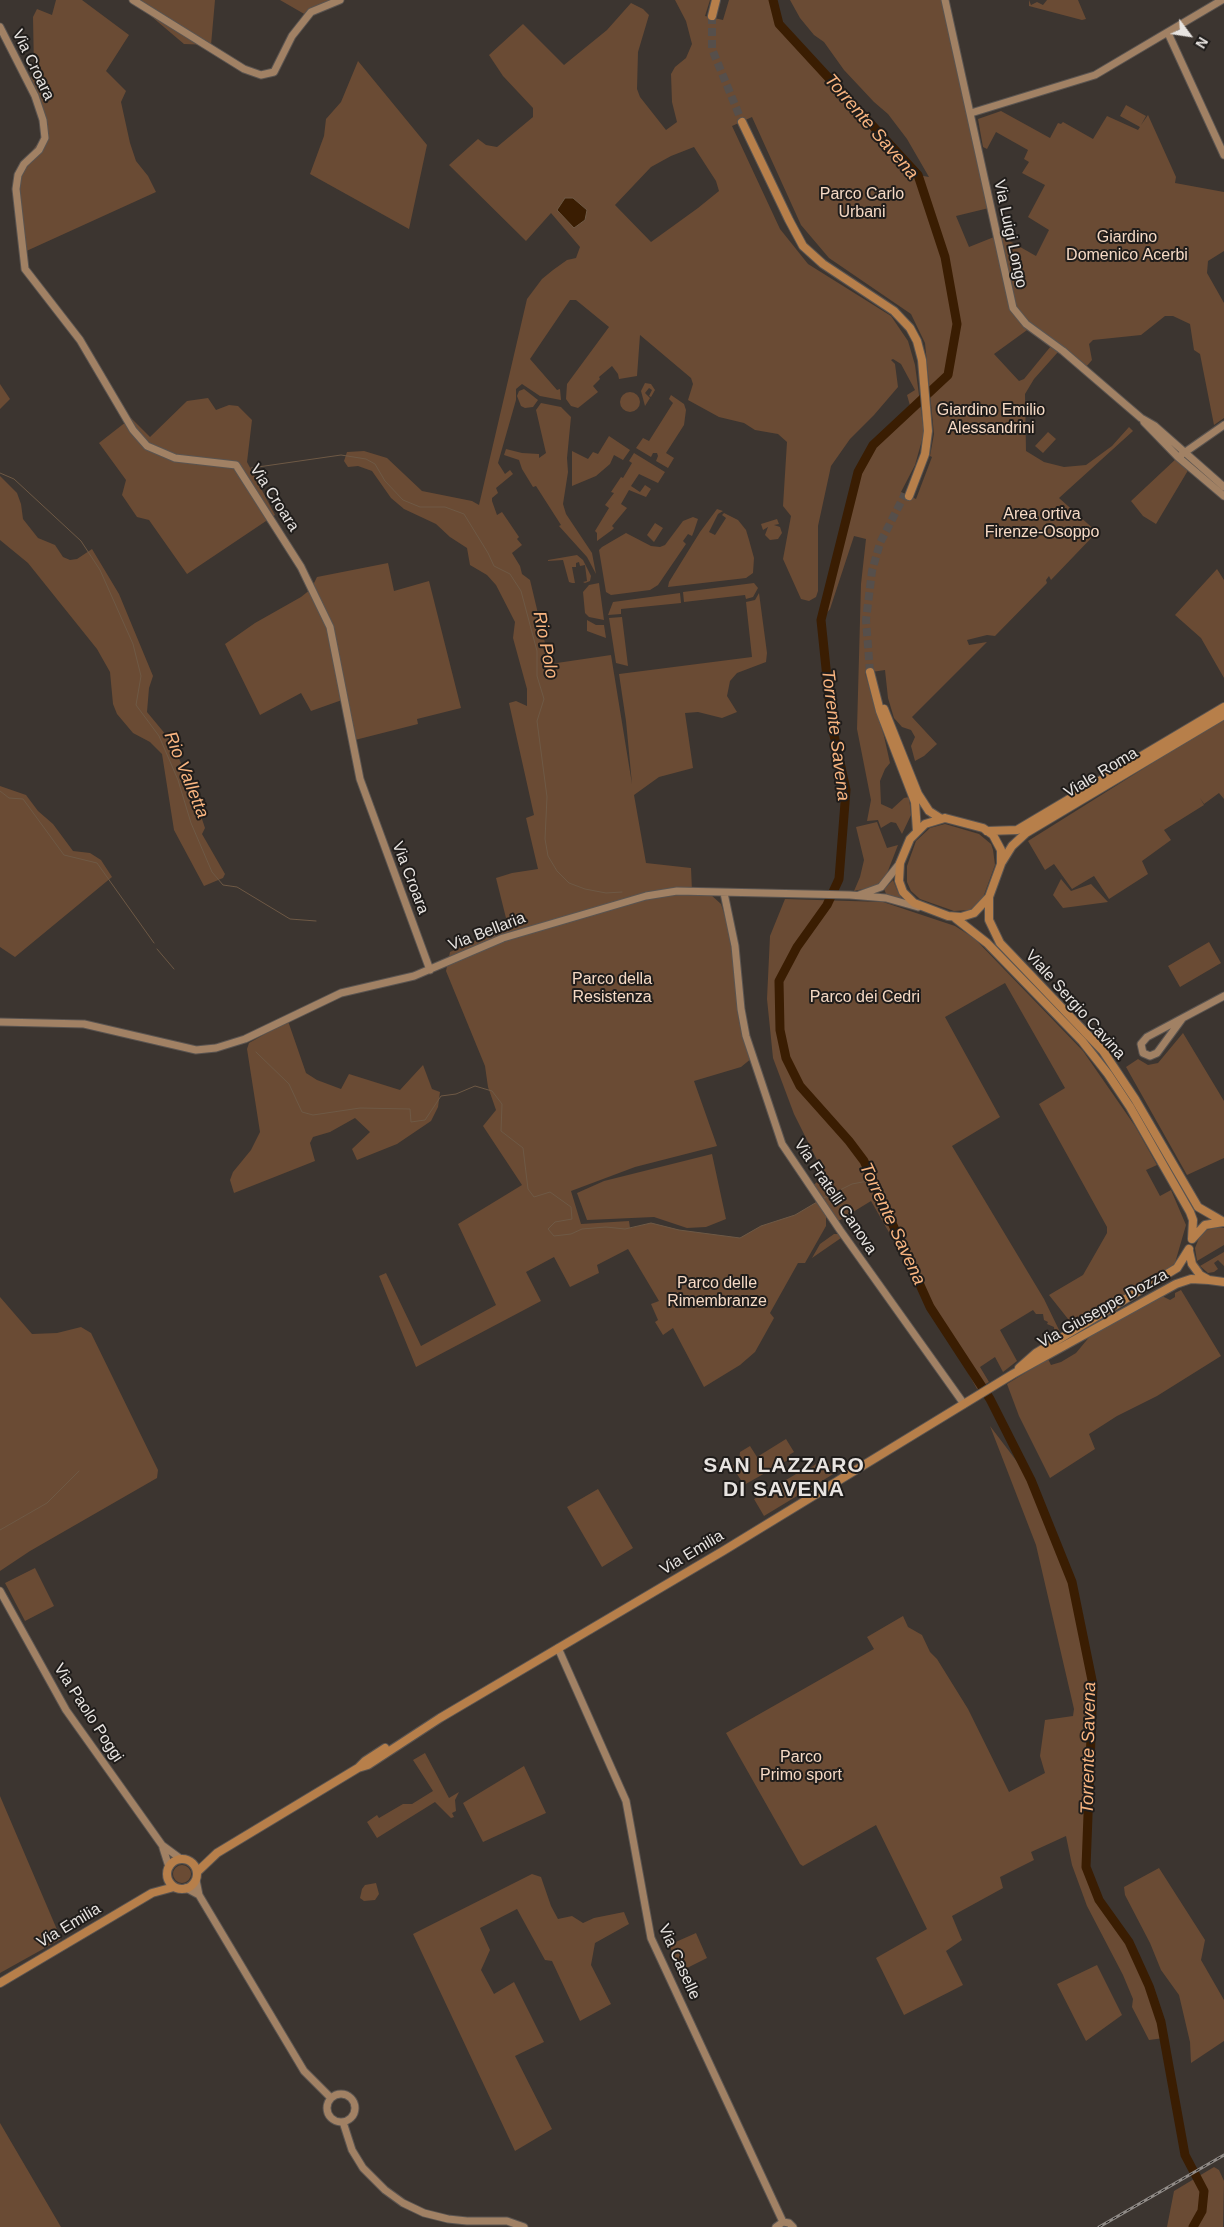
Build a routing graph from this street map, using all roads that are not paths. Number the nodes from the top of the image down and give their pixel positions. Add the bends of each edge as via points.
1 (133, 0) edge
2 (340, 0) edge
3 (716, 0) edge
4 (945, 0) edge
5 (1222, 0) edge
6 (712, 16) tunnel mouth
7 (0, 27) edge
8 (1168, 33) junction
9 (971, 113) junction
10 (742, 122) tunnel mouth
11 (1224, 155) edge
12 (1224, 425) edge
13 (1182, 455) junction
14 (1224, 487) edge
15 (907, 495) tunnel mouth
16 (1224, 496) edge
17 (1224, 707) edge
18 (1224, 715) edge
19 (940, 818) junction
20 (917, 830) junction
21 (987, 830) junction
22 (900, 863) junction
23 (1001, 864) junction
24 (724, 893) junction
25 (854, 895) junction
26 (989, 897) junction
27 (923, 908) junction
28 (954, 917) junction
29 (430, 970) junction
30 (1224, 996) edge
31 (1182, 1019) junction
32 (0, 1022) edge
33 (1224, 1222) edge
34 (1192, 1239) junction
35 (1189, 1249) junction
36 (1209, 1280) junction
37 (1222, 1283) edge
38 (1013, 1374) junction
39 (986, 1391) joint
40 (964, 1404) junction
41 (0, 1591) edge
42 (558, 1648) junction
43 (162, 1845) junction
44 (217, 1853) junction
45 (181, 1859) junction
46 (191, 1862) junction
47 (168, 1870) junction
48 (196, 1876) junction
49 (174, 1887) junction
50 (186, 1888) junction
51 (152, 1892) junction
52 (199, 1895) junction
53 (0, 1983) edge
54 (331, 2098) junction
55 (343, 2122) junction
56 (783, 2222) junction
57 (524, 2227) edge
58 (776, 2227) edge
59 (793, 2227) edge

1 - 2 street via 244,69 261,75 274,72 292,36 311,12
3 - 6 main road
4 - 9 street, Via Luigi Longo
5 - 8 street
7 - 29 street, Via Croara via 35,96 45,138 18,175 16,189 25,269 80,340 133,430 148,446 175,458 236,465 301,567 330,627 360,779
8 - 9 street via 1096,75
8 - 11 street
9 - 13 street, Via Luigi Longo via 1014,308 1026,324 1063,351
10 - 15 main road via 803,246 823,264 902,318 917,341 928,422 925,454
12 - 13 street
13 - 14 street
13 - 16 street
17 - 21 main road, Viale Roma via 1016,830
18 - 23 main road, Viale Roma via 1026,833 1012,846
19 - 20 main road
19 - 20 main road via 929,810 918,794 872,671 880,711 915,802
19 - 21 main road via 966,822
20 - 22 main road
21 - 23 main road via 999,845
22 - 25 street via 881,887
22 - 27 main road via 900,886 908,898
23 - 26 main road
24 - 25 street, Via Bellaria
24 - 29 street, Via Bellaria via 671,892 632,899 503,938
24 - 40 street, Via Fratelli Canova via 735,946 746,1036 782,1144
25 - 27 street via 886,898
26 - 28 main road via 974,913
26 - 33 main road, Viale Sergio Cavina via 989,920 1000,943 1103,1051 1135,1098 1198,1206
27 - 28 main road
28 - 34 main road, Viale Sergio Cavina via 987,943 1082,1041 1108,1074 1190,1212
29 - 32 street, Via Bellaria via 341,993 220,1048 196,1050 84,1024
30 - 31 street
31 - 31 street via 1146,1037 1141,1044 1143,1053 1150,1056 1157,1053
33 - 34 main road via 1205,1225
34 - 35 main road
35 - 36 main road via 1193,1267
35 - 38 main road, Via Giuseppe Dozza via 1177,1268 1036,1353
36 - 37 main road
36 - 38 main road, Via Giuseppe Dozza via 1191,1279 1176,1284
38 - 39 main road, Via Giuseppe Dozza
39 - 40 main road, Via Emilia
40 - 42 main road, Via Emilia
41 - 43 street, Via Paolo Poggi via 66,1710
42 - 44 main road, Via Emilia
42 - 56 street, Via Caselle via 626,1801 651,1938
43 - 45 street, Via Paolo Poggi
43 - 47 street, Via Paolo Poggi
44 - 46 main road, Via Emilia
44 - 48 main road, Via Emilia
45 - 46 main road
45 - 47 main road
46 - 48 main road
47 - 49 main road via 169,1881
47 - 51 main road, Via Emilia
48 - 50 main road
48 - 52 street
49 - 50 main road
49 - 51 main road, Via Emilia
50 - 52 street
51 - 53 main road, Via Emilia
52 - 54 street via 304,2071
54 - 55 street via 328,2113 334,2120
54 - 55 street via 343,2094 353,2100 354,2114
55 - 57 street via 352,2150 363,2168 384,2190 403,2203 436,2217 467,2221 507,2220
56 - 58 street
56 - 59 street

